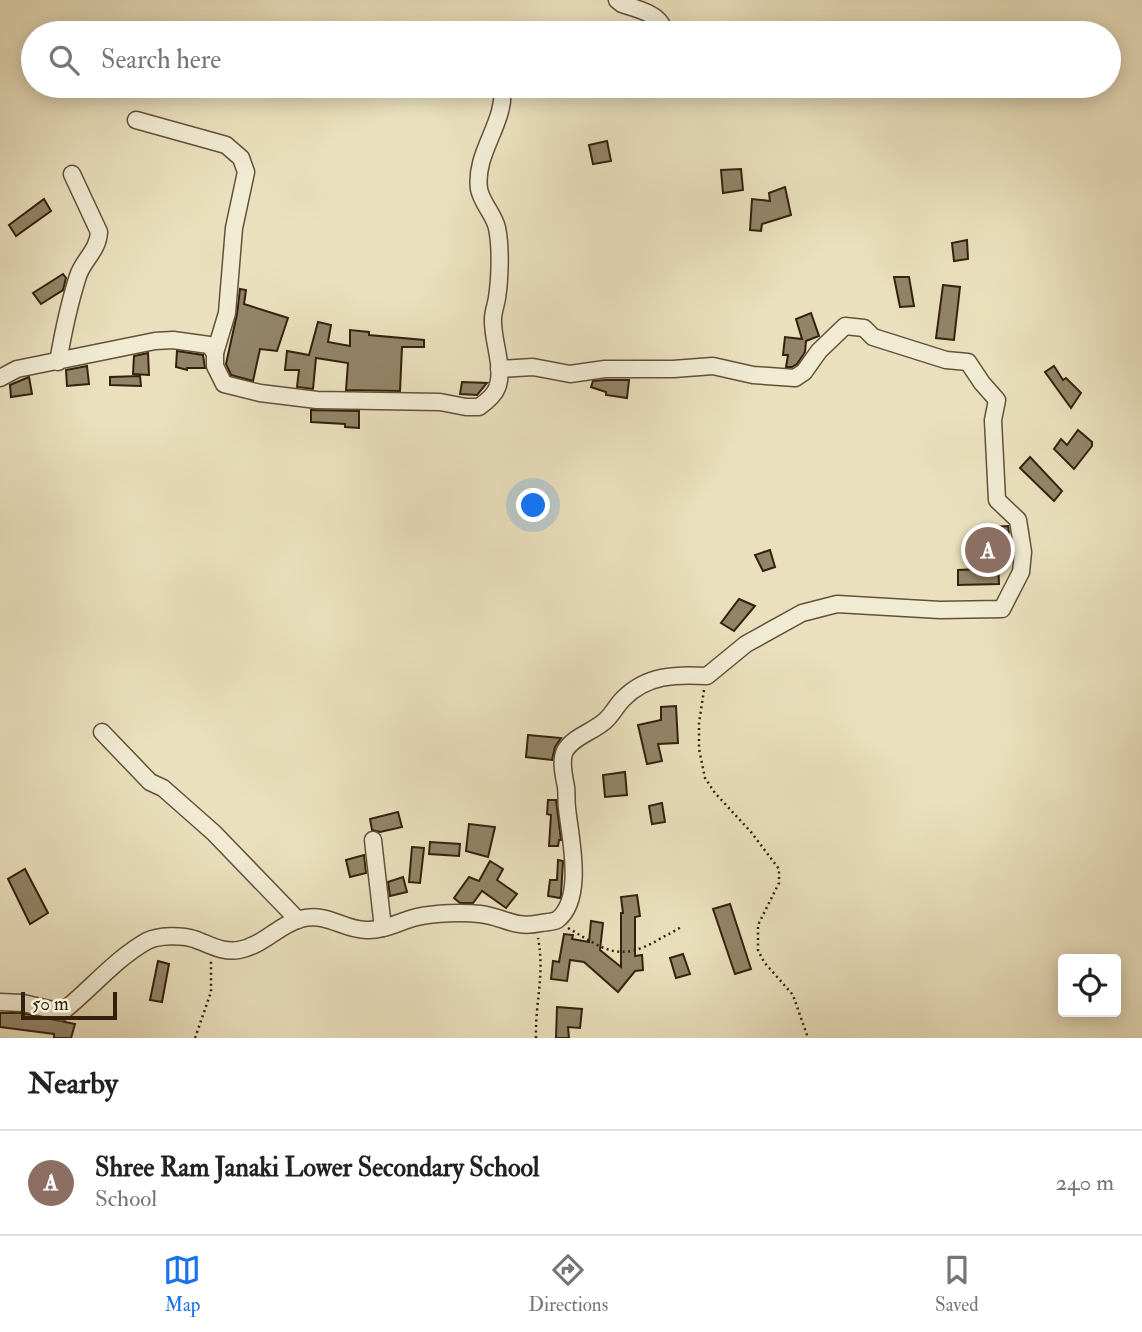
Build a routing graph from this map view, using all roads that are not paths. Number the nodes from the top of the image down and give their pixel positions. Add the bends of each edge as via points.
1 (617, 0) edge
2 (660, 21) edge
3 (504, 98) edge
4 (136, 120) dead end
5 (72, 174) dead end
6 (215, 353) junction
7 (58, 362) junction
8 (499, 369) junction
9 (0, 378) edge
10 (102, 732) dead end
11 (373, 840) dead end
12 (298, 919) junction
13 (383, 929) junction
14 (0, 1002) edge

1 - 2 street
3 - 8 street via 483,155 480,189 499,242 493,320
4 - 6 street via 226,145 244,164 227,313
5 - 7 street via 99,232 98,242 79,272
6 - 7 street via 209,345 173,340
6 - 8 street via 215,366 224,384 317,400 440,401 479,407 496,391
7 - 9 street via 17,369
8 - 13 street via 533,367 570,374 712,366 795,378 845,326 864,328 873,337 946,360 968,362 997,400 993,420 997,500 1018,520 1021,572 1002,609 837,604 802,613 746,644 706,676 679,674 641,685 608,719 565,750 574,869 567,907 556,920 529,926 481,914 448,915 419,917
10 - 12 street via 150,782 214,833
11 - 13 street
12 - 13 street via 324,916 364,930
12 - 14 street via 240,950 170,936 148,940 62,1012

